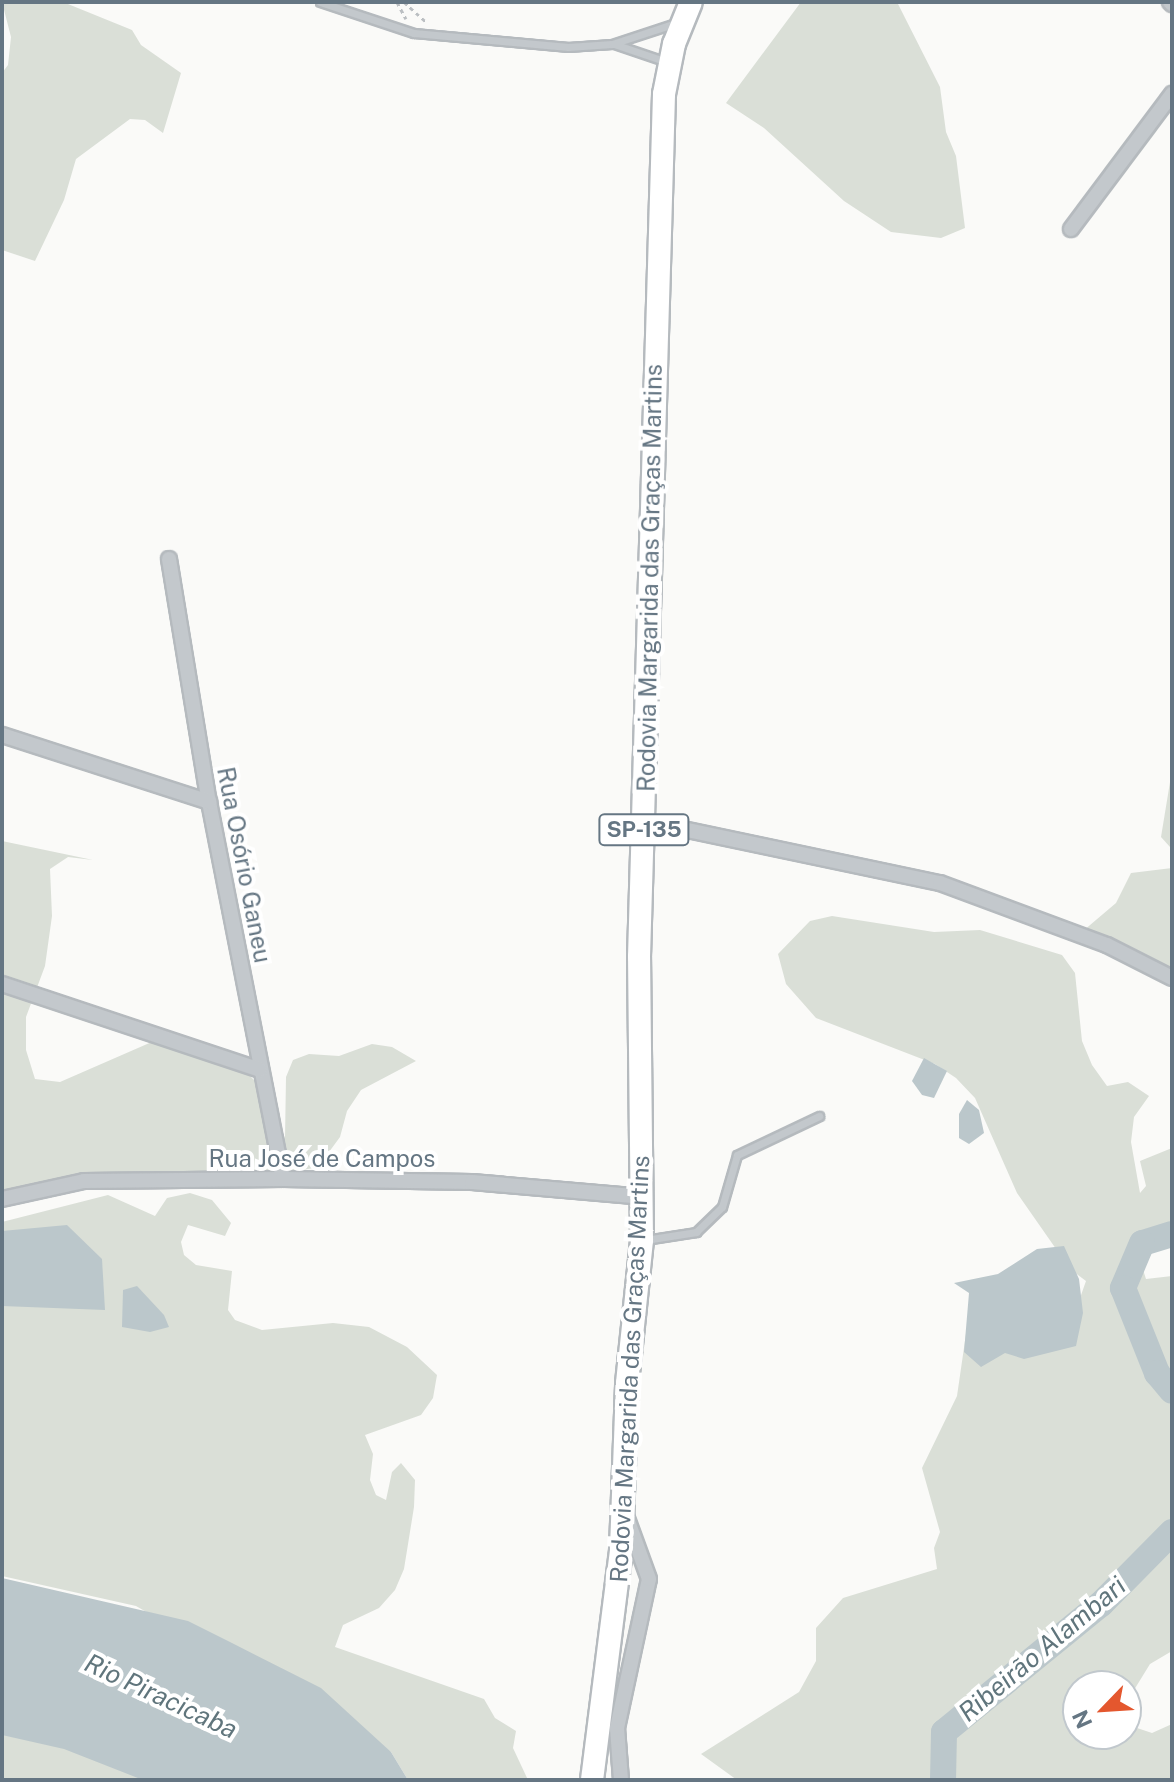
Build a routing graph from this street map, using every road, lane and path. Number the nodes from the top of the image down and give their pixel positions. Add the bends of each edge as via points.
1 (320, 2) edge
2 (404, 2) edge
3 (687, 12) edge
4 (439, 34) junction
5 (612, 44) junction
6 (669, 63) junction
7 (1172, 94) edge
8 (1071, 229) dead end
9 (169, 559) dead end
10 (2, 735) edge
11 (209, 802) junction
12 (645, 821) junction
13 (1172, 978) edge
14 (2, 984) edge
15 (260, 1070) junction
16 (819, 1116) dead end
17 (283, 1179) junction
18 (644, 1197) junction
19 (2, 1199) edge
20 (642, 1240) junction
21 (623, 1508) junction
22 (592, 1780) edge
23 (621, 1780) edge

1 - 4 lane via 414,33
2 - 4 path
3 - 5 lane
3 - 6 main road, Rodovia Margarida das Graças Martins / SP-135
4 - 5 lane via 568,47
5 - 6 lane
6 - 12 main road, Rodovia Margarida das Graças Martins / SP-135 via 662,127
7 - 8 street
9 - 11 street, Rua Osório Ganeu
10 - 11 street
11 - 15 street, Rua Osório Ganeu
12 - 13 street via 940,883 1107,945
12 - 18 main road, Rodovia Margarida das Graças Martins / SP-135 via 639,957
14 - 15 street
15 - 17 street, Rua Osório Ganeu
16 - 20 lane via 737,1155 722,1207 696,1232
17 - 18 street, Rua José de Campos via 472,1182
17 - 19 street, Rua José de Campos via 84,1181
18 - 20 main road, Rodovia Margarida das Graças Martins / SP-135
20 - 21 main road, Rodovia Margarida das Graças Martins / SP-135 via 627,1383
21 - 22 main road, Rodovia Margarida das Graças Martins / SP-135
21 - 23 street via 649,1579 618,1721

